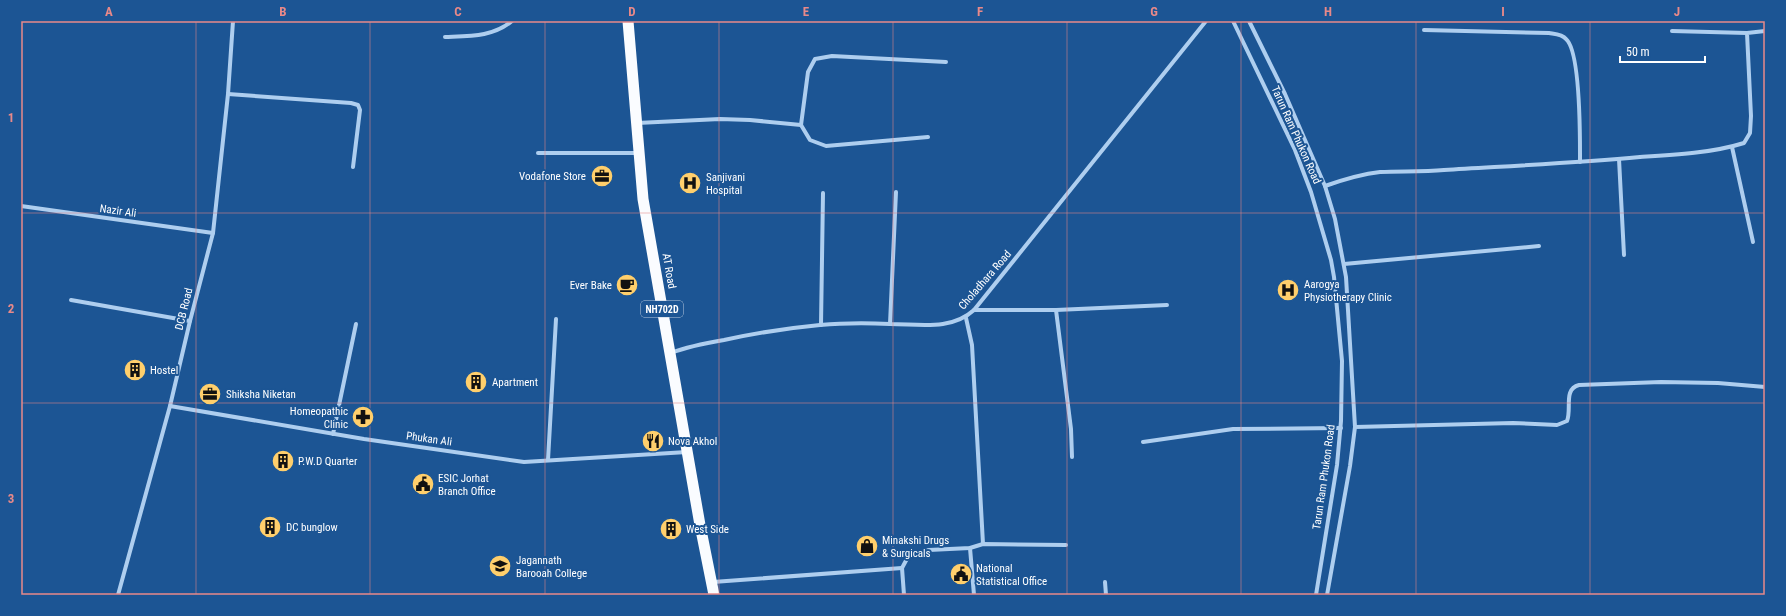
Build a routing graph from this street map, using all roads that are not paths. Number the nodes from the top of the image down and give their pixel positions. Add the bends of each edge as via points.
1 (233, 21) edge
2 (512, 21) edge
3 (628, 21) edge
4 (1206, 21) edge
5 (1233, 21) edge
6 (1249, 21) edge
7 (1424, 30) dead end
8 (1672, 31) dead end
9 (1765, 31) edge
10 (1747, 33) junction
11 (445, 37) dead end
12 (946, 62) dead end
13 (228, 94) junction
14 (636, 122) junction
15 (801, 125) junction
16 (928, 137) dead end
17 (1732, 147) junction
18 (538, 153) dead end
19 (639, 153) junction
20 (1619, 159) junction
21 (1580, 162) junction
22 (353, 167) dead end
23 (1325, 186) junction
24 (823, 192) dead end
25 (896, 192) dead end
26 (21, 206) edge
27 (213, 233) junction
28 (1752, 242) dead end
29 (1539, 246) dead end
30 (1624, 255) dead end
31 (1344, 264) junction
32 (71, 300) dead end
33 (1167, 305) dead end
34 (974, 310) junction
35 (1056, 310) junction
36 (966, 318) junction
37 (556, 319) dead end
38 (190, 321) junction
39 (356, 324) dead end
40 (890, 324) junction
41 (821, 325) junction
42 (669, 354) junction
43 (1765, 387) edge
44 (170, 406) junction
45 (1355, 427) junction
46 (1341, 428) junction
47 (333, 434) junction
48 (1143, 442) dead end
49 (687, 452) junction
50 (1072, 457) dead end
51 (548, 460) junction
52 (983, 544) junction
53 (1066, 545) dead end
54 (970, 548) junction
55 (902, 568) junction
56 (712, 582) junction
57 (1106, 582) dead end
58 (118, 595) edge
59 (714, 595) edge
60 (904, 595) edge
61 (974, 595) edge
62 (1106, 595) edge
63 (1316, 595) edge
64 (1327, 595) edge

1 - 13 street, DCB Road
2 - 11 street via 484,35
3 - 14 highway, AT Road / NH702D
4 - 34 street, Choladhara Road
5 - 46 street, Tarun Ram Phukon Road via 1295,150 1311,192 1331,260 1342,361
6 - 23 street, Tarun Ram Phukon Road via 1285,94
7 - 21 street via 1549,33 1567,39 1572,50 1578,91
8 - 10 street
9 - 10 street
10 - 17 street via 1750,133 1744,143
12 - 15 street via 832,56 815,59 808,72
13 - 22 street via 358,105 360,110
13 - 27 street, DCB Road
14 - 15 street via 720,119
14 - 19 highway, AT Road / NH702D
15 - 16 street via 810,140 826,146
17 - 20 street
17 - 28 street
18 - 19 street
19 - 42 highway, AT Road / NH702D via 643,199
20 - 21 street
20 - 30 street
21 - 23 street via 1379,172
23 - 31 street, Tarun Ram Phukon Road via 1336,219
24 - 41 street
25 - 40 street
26 - 27 street, Nazir Ali
27 - 38 street, DCB Road
29 - 31 street
31 - 45 street, Tarun Ram Phukon Road
32 - 38 street
33 - 35 street
34 - 35 street
34 - 36 street, Choladhara Road
35 - 50 street via 1071,429
36 - 40 street, Choladhara Road via 930,326
36 - 52 street via 972,345
37 - 51 street
38 - 44 street, DCB Road
39 - 47 street
40 - 41 street, Choladhara Road
41 - 42 street, Choladhara Road via 744,336 688,347
42 - 49 highway, AT Road / NH702D
43 - 45 street via 1675,382 1579,385 1570,390 1568,418 1562,424
44 - 47 street, Phukan Ali
44 - 58 street, DCB Road
45 - 64 street, Tarun Ram Phukon Road
46 - 48 street via 1233,429
46 - 63 street, Tarun Ram Phukon Road
47 - 51 street, Phukan Ali via 524,462
49 - 51 street, Phukan Ali
49 - 56 highway, AT Road / NH702D
52 - 53 street
52 - 54 street
54 - 55 street via 929,550 909,555
54 - 61 street
55 - 56 street
55 - 60 street
56 - 59 highway, AT Road / NH702D
57 - 62 street

